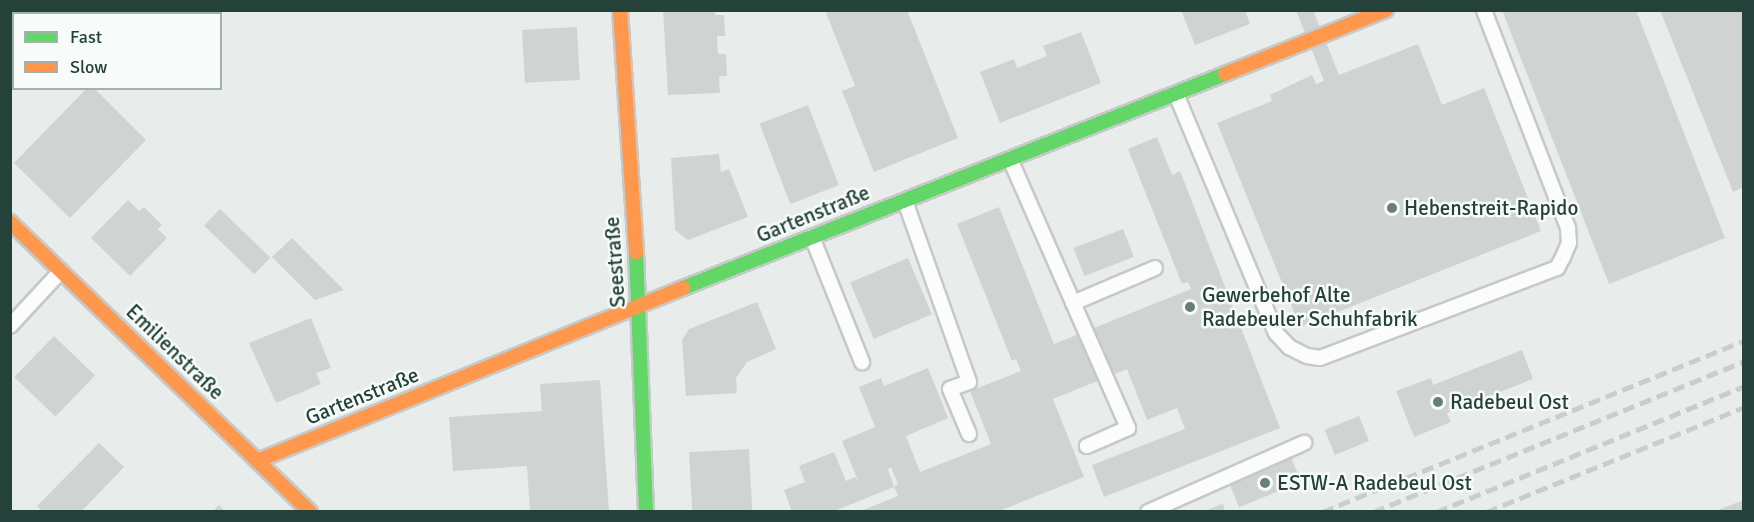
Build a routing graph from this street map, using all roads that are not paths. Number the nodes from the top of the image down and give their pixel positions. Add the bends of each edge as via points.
1 (620, 10) edge
2 (1386, 10) edge
3 (1484, 10) edge
4 (1176, 94) junction
5 (1010, 159) junction
6 (904, 201) junction
7 (10, 222) edge
8 (812, 237) junction
9 (1155, 268) dead end
10 (61, 271) junction
11 (1073, 303) junction
12 (639, 306) junction
13 (10, 326) edge
14 (862, 362) dead end
15 (969, 434) dead end
16 (1304, 443) dead end
17 (1087, 446) dead end
18 (257, 461) junction
19 (310, 512) edge
20 (646, 512) edge
21 (1148, 512) edge

1 - 12 street, Seestraße
2 - 4 street, Gartenstraße
3 - 4 lane via 1568,228 1569,243 1563,257 1557,268 1320,358 1289,347 1276,333
4 - 5 street, Gartenstraße
5 - 6 street, Gartenstraße
5 - 11 lane
6 - 8 street, Gartenstraße
6 - 15 lane via 969,382 950,389
7 - 10 street, Emilienstraße
8 - 12 street, Gartenstraße
8 - 14 lane
9 - 11 lane
10 - 13 lane
10 - 18 street, Emilienstraße
11 - 17 lane via 1128,429
12 - 18 street, Gartenstraße
12 - 20 street, Seestraße
16 - 21 lane
18 - 19 street, Emilienstraße

